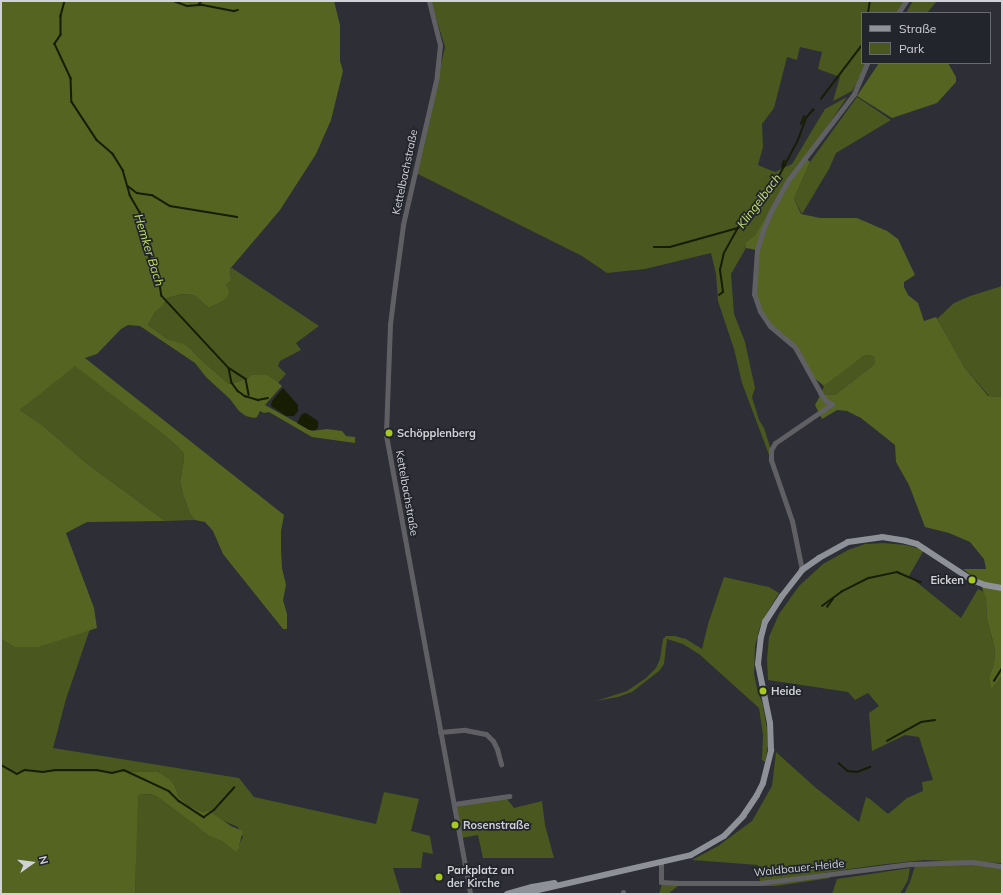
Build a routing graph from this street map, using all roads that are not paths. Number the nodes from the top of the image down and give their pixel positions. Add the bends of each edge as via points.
1 (429, 1) edge
2 (906, 1) edge
3 (899, 12) edge
4 (867, 64) edge
5 (802, 570) junction
6 (1002, 588) edge
7 (440, 732) junction
8 (501, 764) dead end
9 (509, 796) dead end
10 (454, 804) junction
11 (661, 863) junction
12 (1002, 866) edge
13 (582, 880) junction
14 (470, 894) edge
15 (507, 894) edge
16 (521, 894) edge

1 - 7 street, Kettelbachstraße via 440,45 437,76 403,225 390,324 386,435
2 - 3 street
4 - 5 street via 854,94 789,178 771,211 757,250 754,294 760,311 770,326 795,347 821,394 832,404 775,443 771,450 771,460 792,521
5 - 6 main road via 848,542 882,537 917,544 972,580
5 - 11 main road via 765,622 759,644 758,664 770,723 771,741 768,766 757,795 743,816 724,836 691,855
7 - 8 street via 465,730 486,734 495,745
7 - 10 street, Kettelbachstraße
9 - 10 street
10 - 14 street, Kettelbachstraße
11 - 12 street, Waldbauer-Heide via 661,882 760,883 910,864 972,862
11 - 13 main road
13 - 15 main road via 532,887
13 - 16 main road

